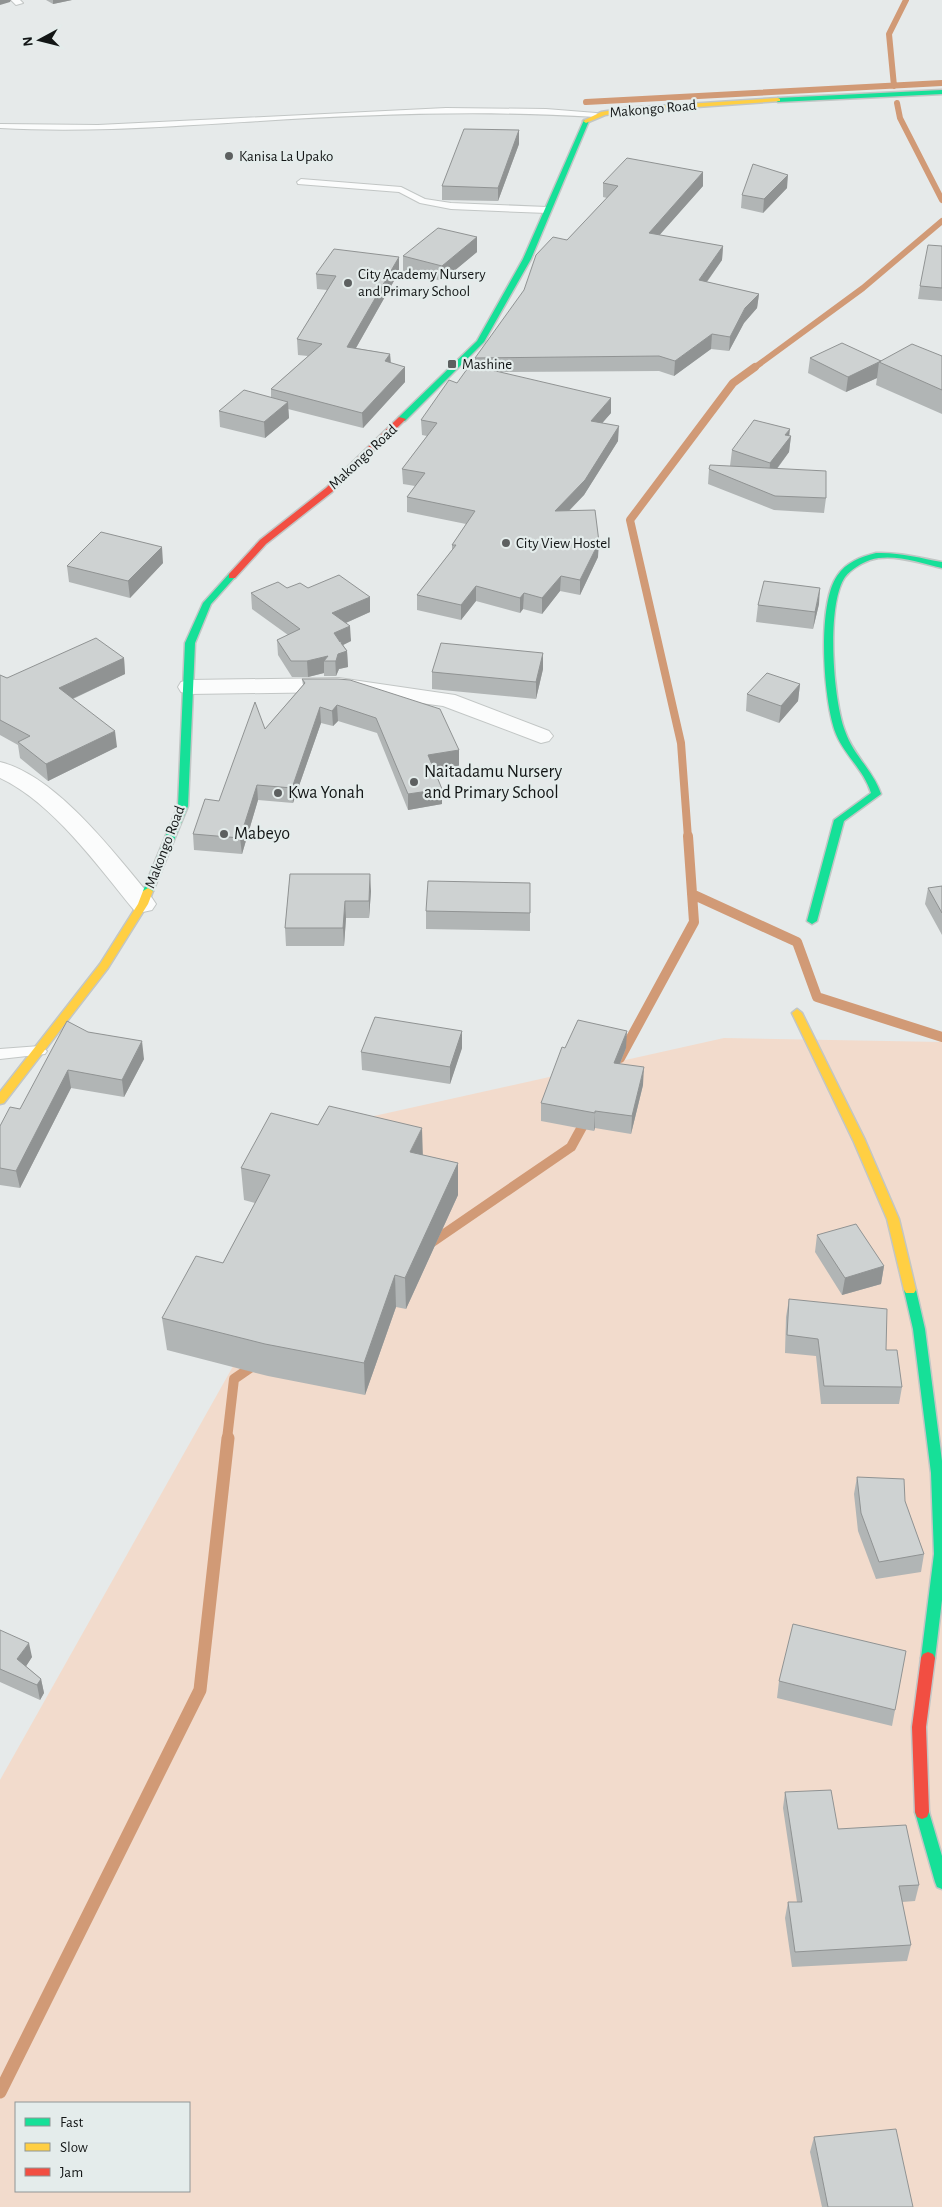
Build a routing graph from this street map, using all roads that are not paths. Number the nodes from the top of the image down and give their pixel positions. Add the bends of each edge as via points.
1 (942, 92) edge
2 (596, 115) junction
3 (0, 126) edge
4 (301, 182) dead end
5 (547, 210) junction
6 (942, 565) edge
7 (188, 687) junction
8 (541, 736) dead end
9 (0, 768) edge
10 (143, 904) junction
11 (812, 921) dead end
12 (797, 1013) dead end
13 (40, 1051) junction
14 (0, 1054) edge
15 (0, 1100) edge
16 (942, 1882) edge

1 - 2 street, Makongo Road via 766,100
2 - 3 lane via 497,110 73,129
2 - 5 street, Makongo Road via 583,124
4 - 5 lane via 401,190 423,201 451,206
5 - 7 street, Makongo Road via 512,288 480,342 329,490 263,542 207,602 190,643
6 - 11 street via 872,556 850,567 840,578 830,626 833,705 851,754 871,778 876,794 870,801 846,812 839,820
7 - 8 street via 339,685 437,698
7 - 10 street, Makongo Road via 183,806
9 - 10 street via 30,786 78,828
10 - 13 street, Makongo Road via 104,966
12 - 16 street via 859,1140 893,1219 919,1329 937,1473 941,1554 919,1727 922,1817
13 - 14 lane
13 - 15 street, Makongo Road

